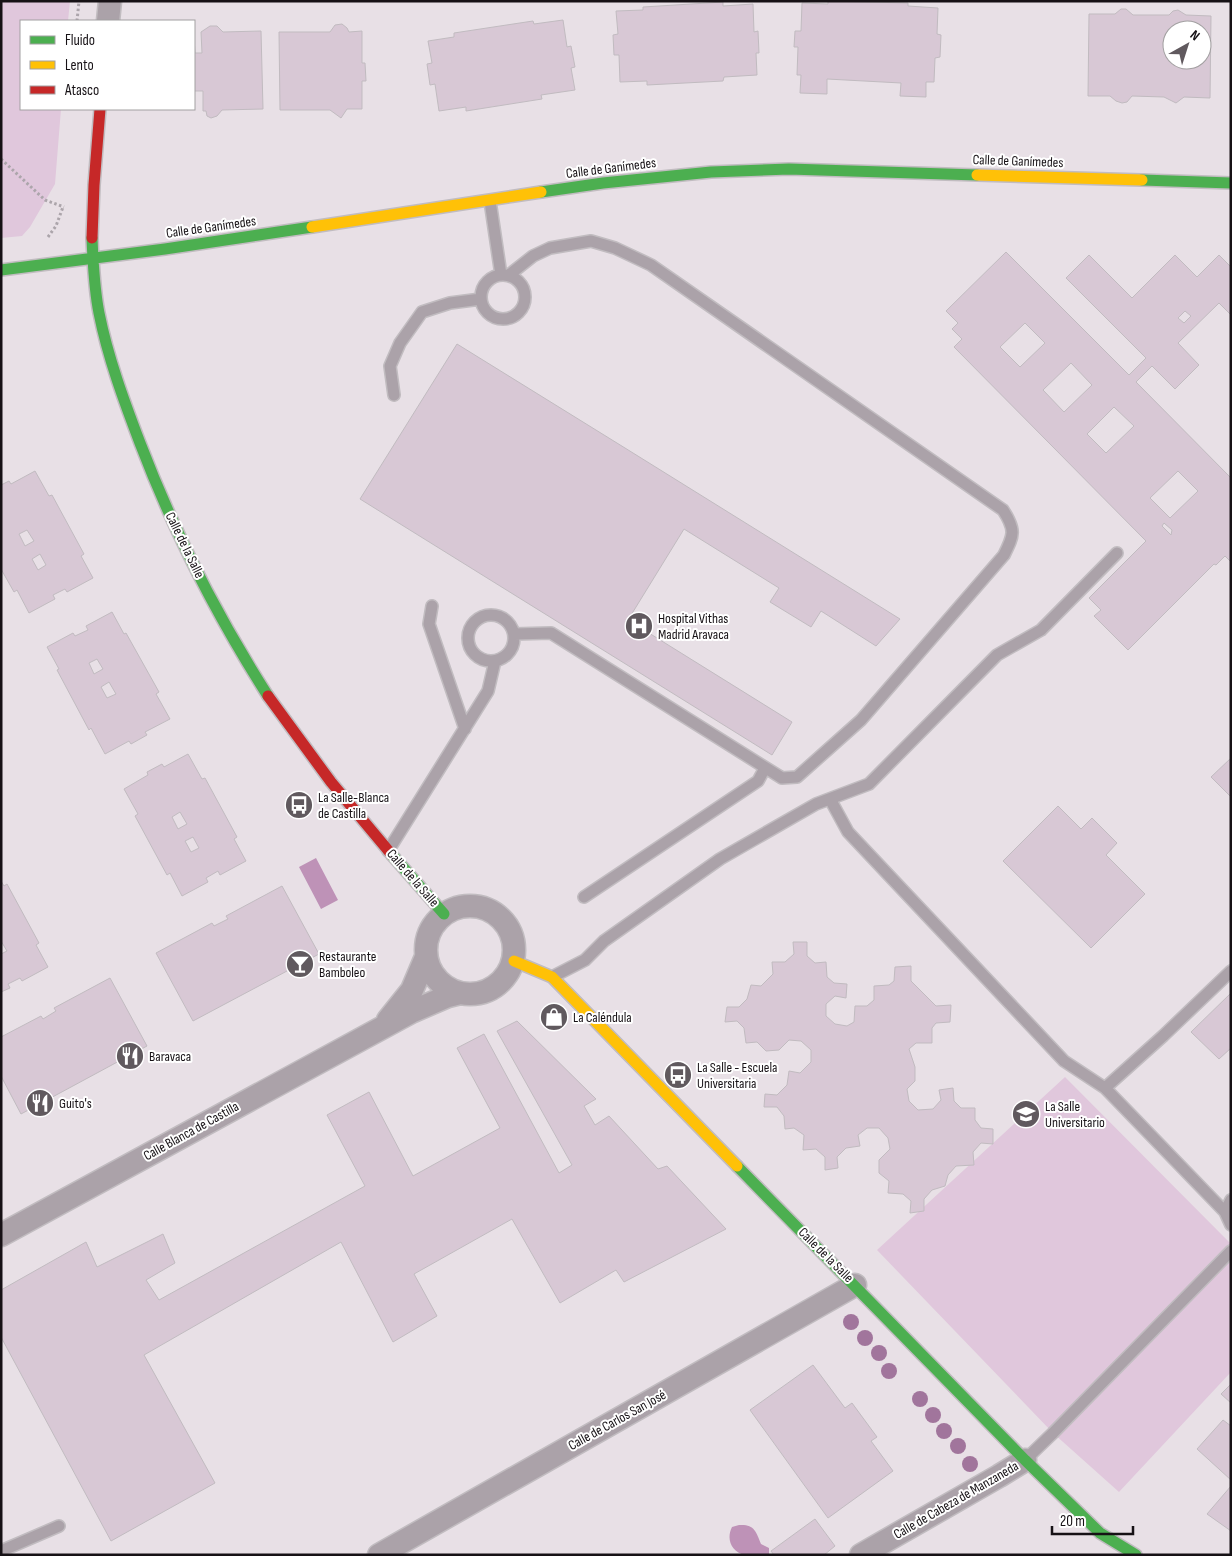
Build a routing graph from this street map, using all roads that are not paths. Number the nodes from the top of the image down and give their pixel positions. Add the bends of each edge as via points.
1 (110, 1) edge
2 (108, 20) edge
3 (100, 110) edge
4 (1231, 183) edge
5 (490, 201) junction
6 (94, 259) junction
7 (1, 270) edge
8 (505, 275) junction
9 (481, 300) junction
10 (394, 396) dead end
11 (1117, 553) dead end
12 (432, 606) dead end
13 (514, 634) junction
14 (495, 661) junction
15 (465, 729) junction
16 (765, 768) junction
17 (830, 799) junction
18 (388, 851) junction
19 (584, 897) dead end
20 (444, 914) junction
21 (426, 957) junction
22 (514, 961) junction
23 (1231, 971) edge
24 (552, 977) junction
25 (460, 994) junction
26 (380, 1028) junction
27 (1105, 1088) junction
28 (1231, 1200) edge
29 (1225, 1212) junction
30 (1231, 1225) edge
31 (1, 1235) edge
32 (1231, 1251) edge
33 (855, 1285) junction
34 (1025, 1460) junction
35 (59, 1526) dead end
36 (1, 1551) edge
37 (379, 1555) edge
38 (861, 1555) edge
39 (1136, 1555) edge

1 - 2 street
3 - 6 street, Calle de la Salle via 92,205
4 - 5 street, Calle de Ganímedes via 747,170 604,183
5 - 6 street, Calle de Ganímedes
5 - 8 lane
6 - 7 street, Calle de Ganímedes
6 - 18 street, Calle de la Salle via 99,313 112,363 170,514 203,583 270,699
8 - 9 lane via 492,277 486,283
8 - 9 lane via 517,279 523,286 526,294 521,311 506,319 497,318 484,308
8 - 16 lane via 550,248 591,241 651,265 1004,510 1012,524 1012,539 1004,555 861,720 797,777 782,778
9 - 10 lane via 450,303 422,312 400,343 390,366
11 - 17 lane via 1041,630 997,655 869,784
12 - 15 lane via 428,624
13 - 14 lane via 510,651
13 - 14 lane via 510,626 496,616 487,616 472,625 469,633 472,651 487,661
13 - 16 lane via 550,632
14 - 15 lane via 488,691
15 - 18 lane
16 - 19 lane via 758,781
17 - 24 lane via 720,858 604,941 585,960
17 - 27 lane via 848,832 1064,1062
18 - 20 street, Calle de la Salle
20 - 21 street via 429,933
20 - 22 street via 470,906 495,913 512,934
21 - 25 street via 438,980
21 - 26 street, Calle Blanca de Castilla via 412,990
22 - 24 street, Calle de la Salle
22 - 25 street via 508,974 493,988 474,995
23 - 27 lane
24 - 33 street, Calle de la Salle
25 - 26 street, Calle Blanca de Castilla via 418,1008
26 - 31 street, Calle Blanca de Castilla
27 - 29 lane
28 - 29 lane
29 - 30 lane
32 - 34 lane
33 - 34 street, Calle de la Salle
33 - 37 street, Calle de Carlos San José
34 - 38 street, Calle de Cabeza de Manzaneda
34 - 39 street, Calle de la Salle via 1100,1533
35 - 36 lane

